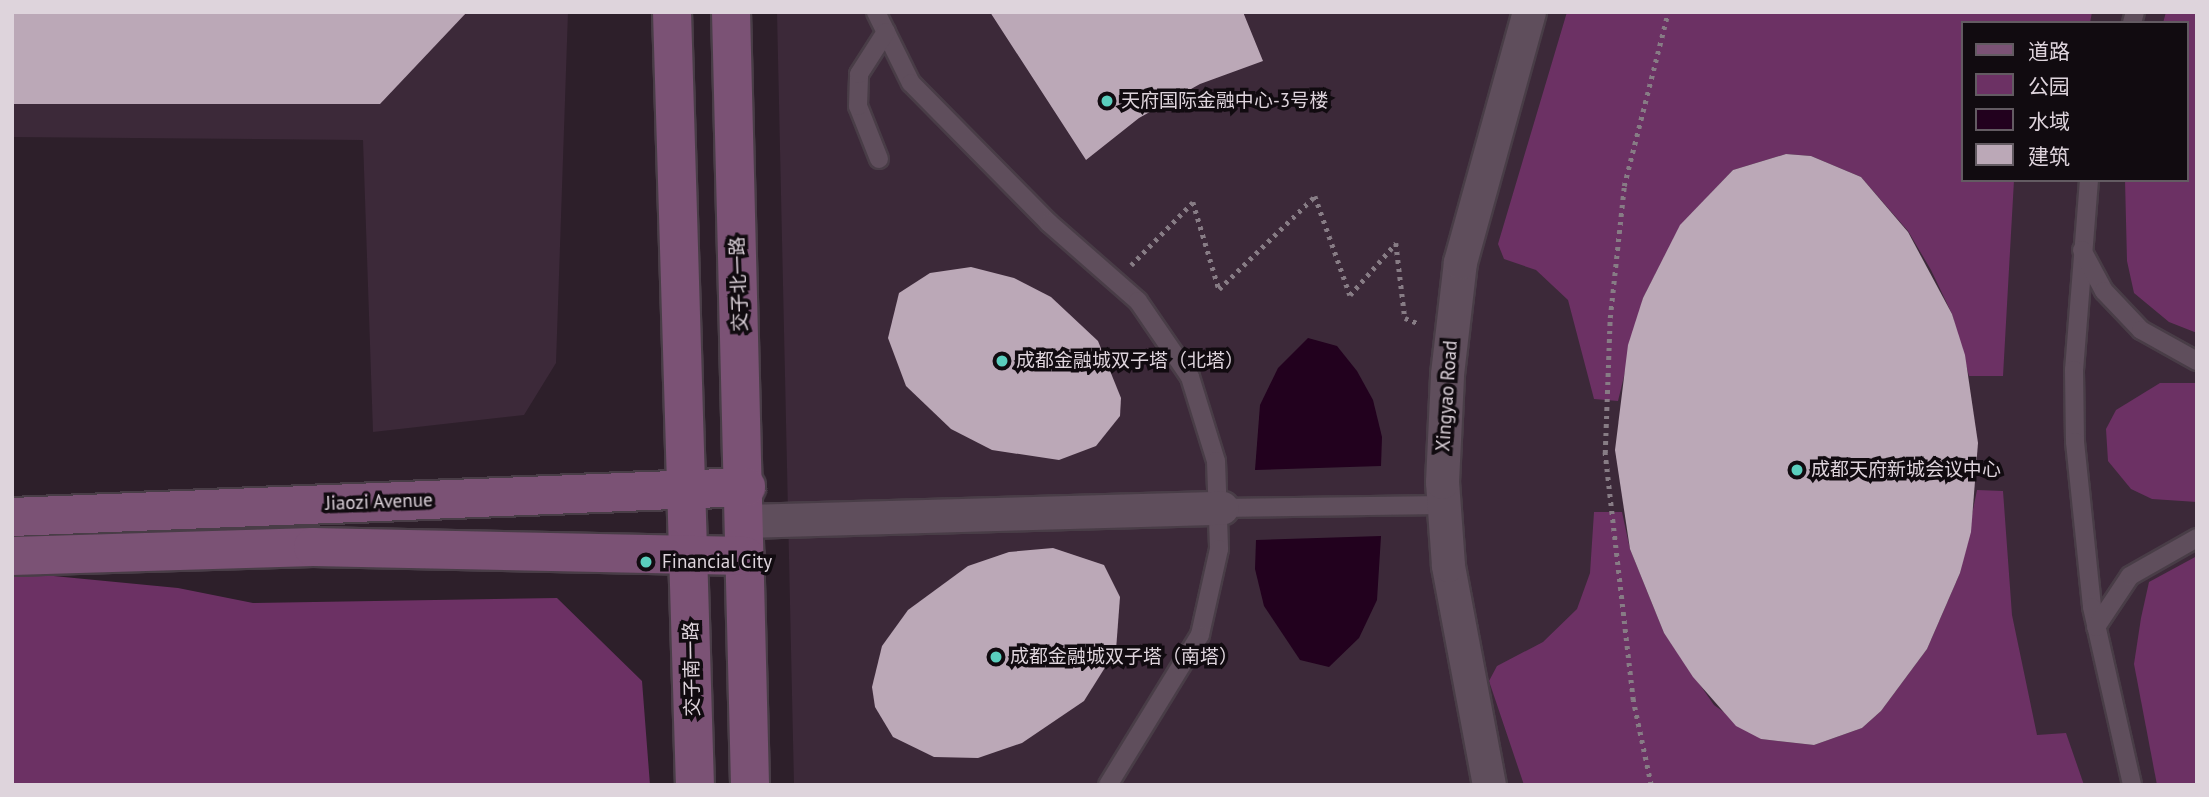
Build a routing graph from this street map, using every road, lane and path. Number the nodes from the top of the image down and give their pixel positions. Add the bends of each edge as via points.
1 (672, 12) edge
2 (731, 12) edge
3 (876, 12) edge
4 (1529, 12) edge
5 (1668, 12) edge
6 (886, 32) junction
7 (879, 159) dead end
8 (2089, 182) edge
9 (2082, 250) junction
10 (1115, 281) junction
11 (1451, 339) junction
12 (2197, 361) edge
13 (685, 490) junction
14 (1444, 505) junction
15 (1222, 508) junction
16 (12, 517) edge
17 (745, 521) junction
18 (2197, 538) edge
19 (689, 554) junction
20 (12, 556) edge
21 (2096, 627) junction
22 (695, 785) edge
23 (750, 785) edge
24 (1108, 785) edge
25 (1489, 785) edge
26 (1651, 785) edge
27 (2132, 785) edge

1 - 13 street
2 - 17 street, 交子北一路
3 - 6 lane
4 - 11 street, Xingyao Road via 1460,262
5 - 26 path via 1624,186 1610,318 1605,453 1633,700
6 - 7 lane via 859,74 858,106
6 - 10 lane via 911,83 1049,223
8 - 9 lane
9 - 12 lane via 2104,291 2141,330
9 - 21 lane via 2075,442
10 - 11 path via 1193,202 1219,289 1315,196 1349,295 1396,243 1405,318
10 - 15 lane via 1138,301 1191,377 1216,461
11 - 14 street, Xingyao Road
13 - 16 street, Jiaozi Avenue
13 - 17 street, Jiaozi Avenue
13 - 19 street
14 - 15 lane
14 - 25 street, Xingyao Road via 1461,655
15 - 17 street
15 - 24 lane via 1219,549 1200,635
17 - 19 street
17 - 23 street
18 - 21 lane via 2130,576
19 - 20 street via 313,547
19 - 22 street, 交子南一路
21 - 27 lane

